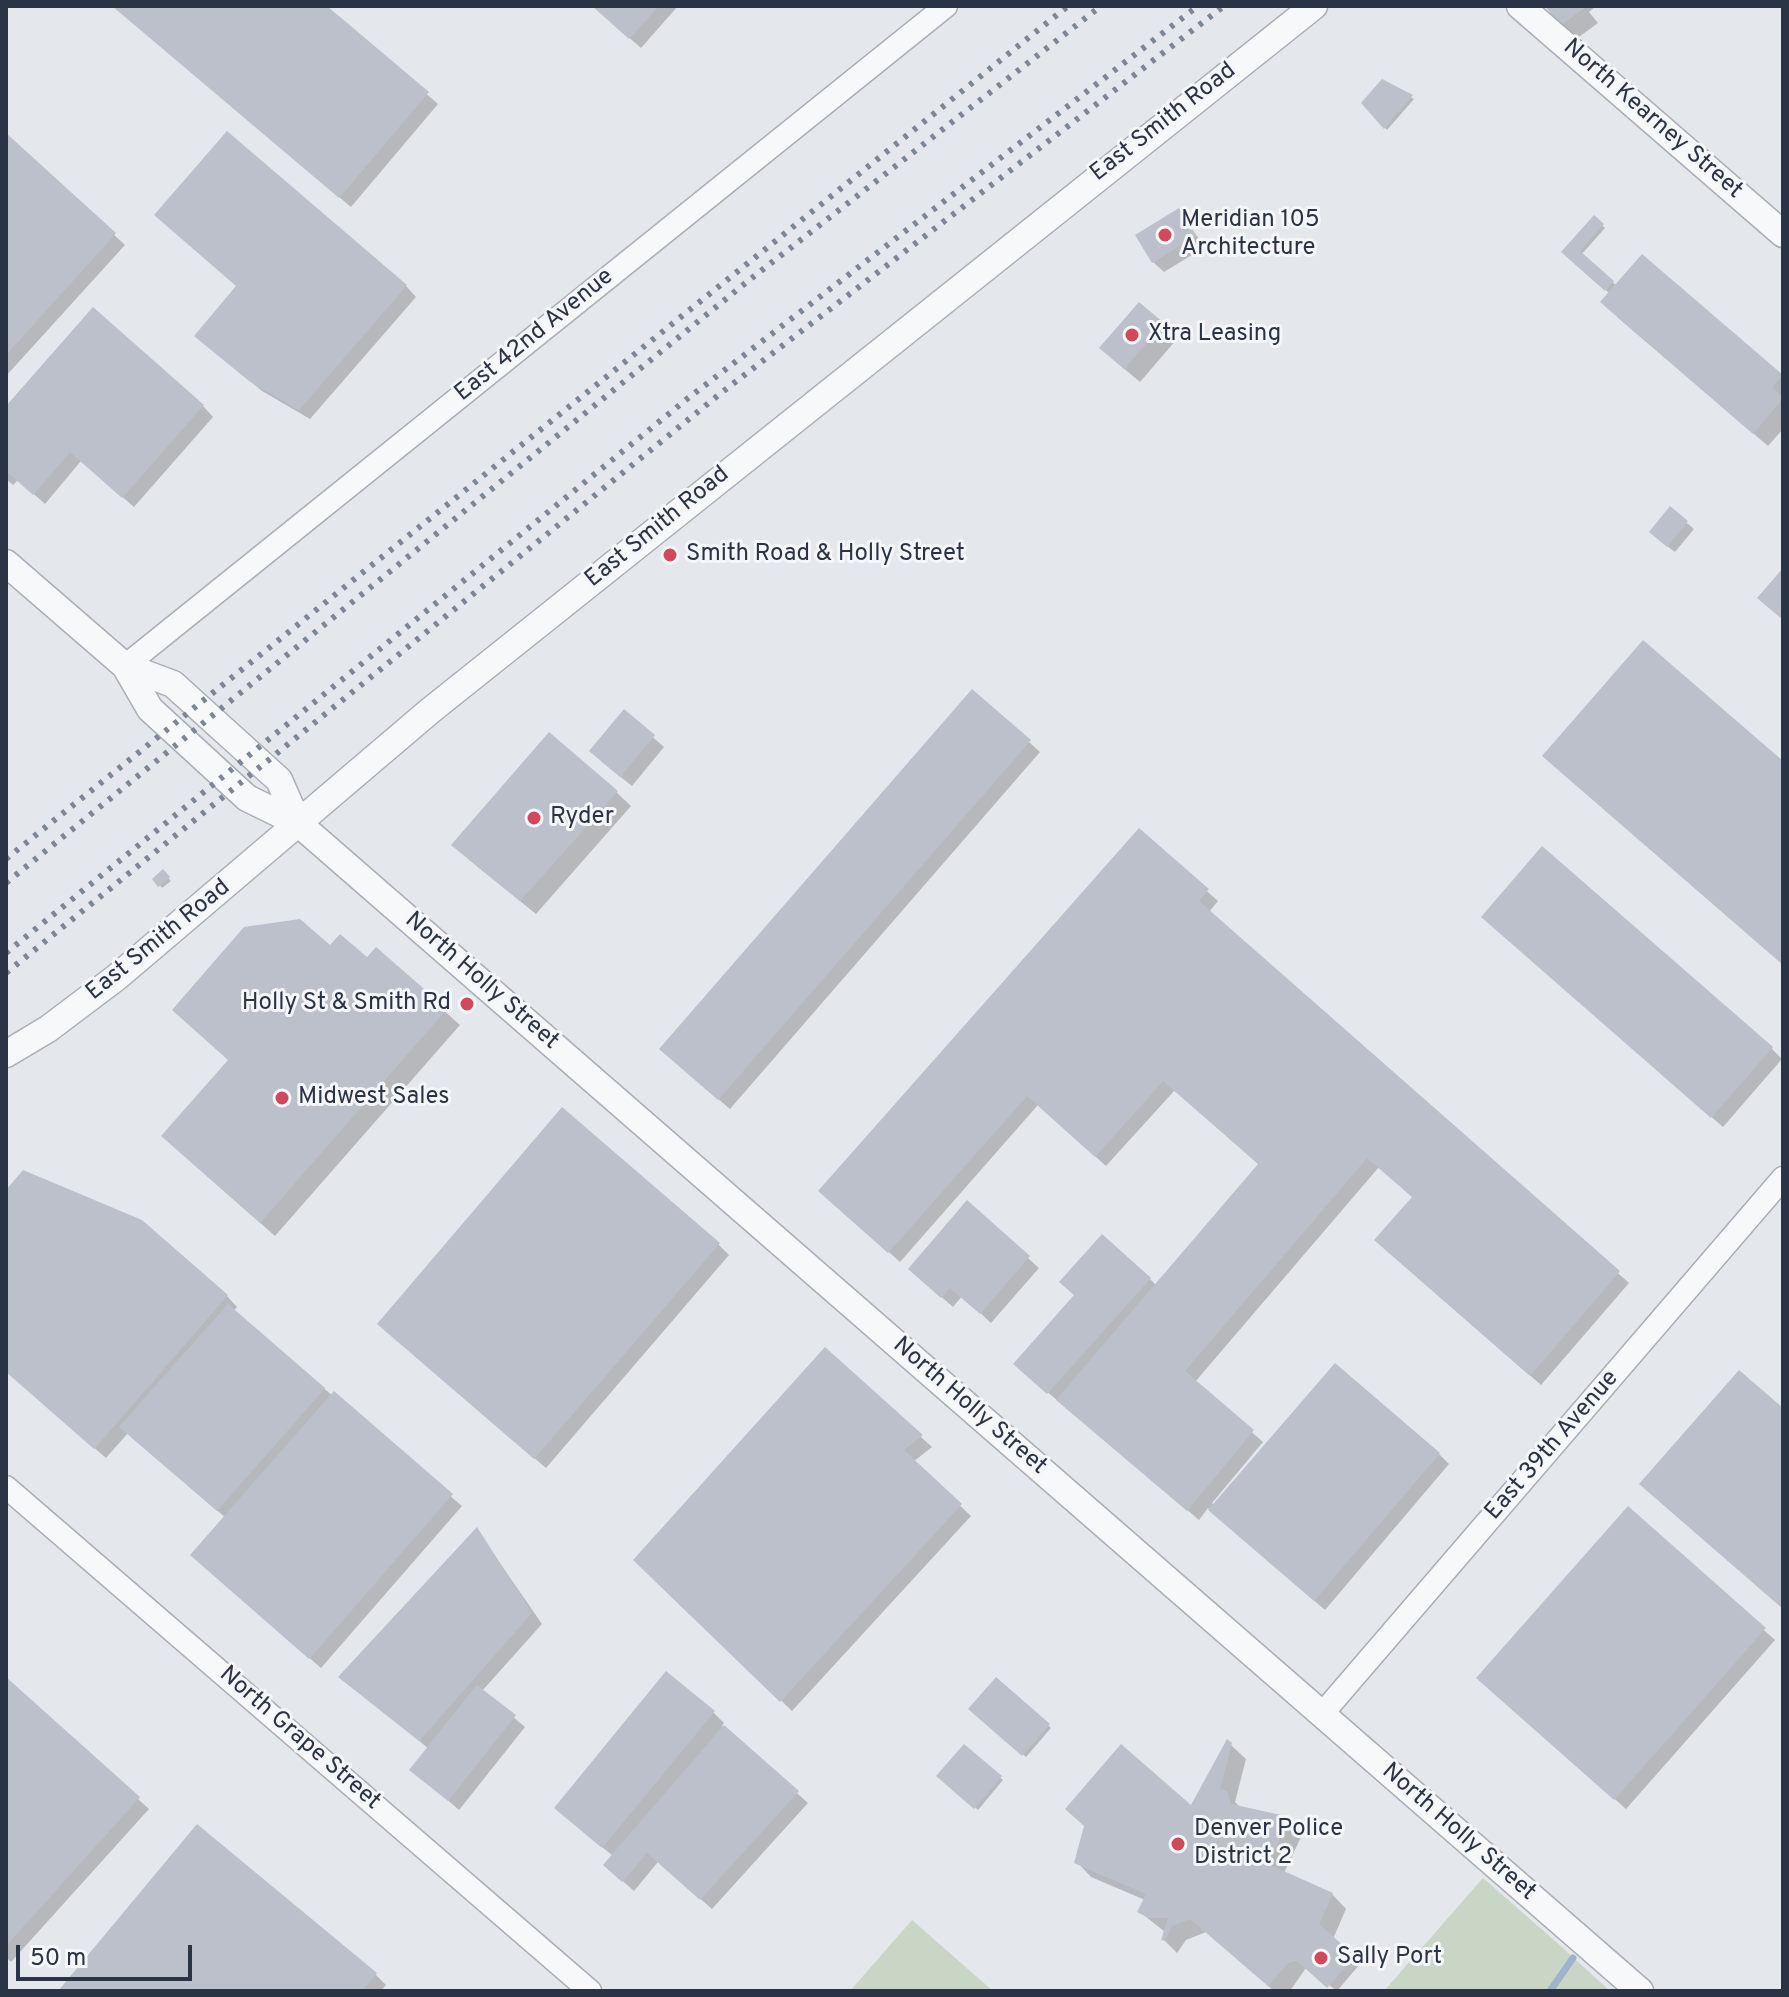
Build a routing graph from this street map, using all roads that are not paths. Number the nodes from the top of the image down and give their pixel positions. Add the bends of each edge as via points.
1 (946, 6) edge
2 (1314, 6) edge
3 (1520, 6) edge
4 (1783, 234) edge
5 (6, 563) edge
6 (125, 666) junction
7 (298, 823) junction
8 (6, 1054) edge
9 (1783, 1178) edge
10 (6, 1487) edge
11 (1322, 1714) junction
12 (590, 1991) edge
13 (1640, 1991) edge

1 - 6 street, East 42nd Avenue
2 - 7 street, East Smith Road via 578,591
3 - 4 street, North Kearney Street
5 - 6 street, North Holly Street
6 - 7 street, North Holly Street via 181,691 279,780
7 - 8 street, East Smith Road via 107,985
7 - 11 street, North Holly Street
9 - 11 street, East 39th Avenue
10 - 12 street, North Grape Street
11 - 13 street, North Holly Street

